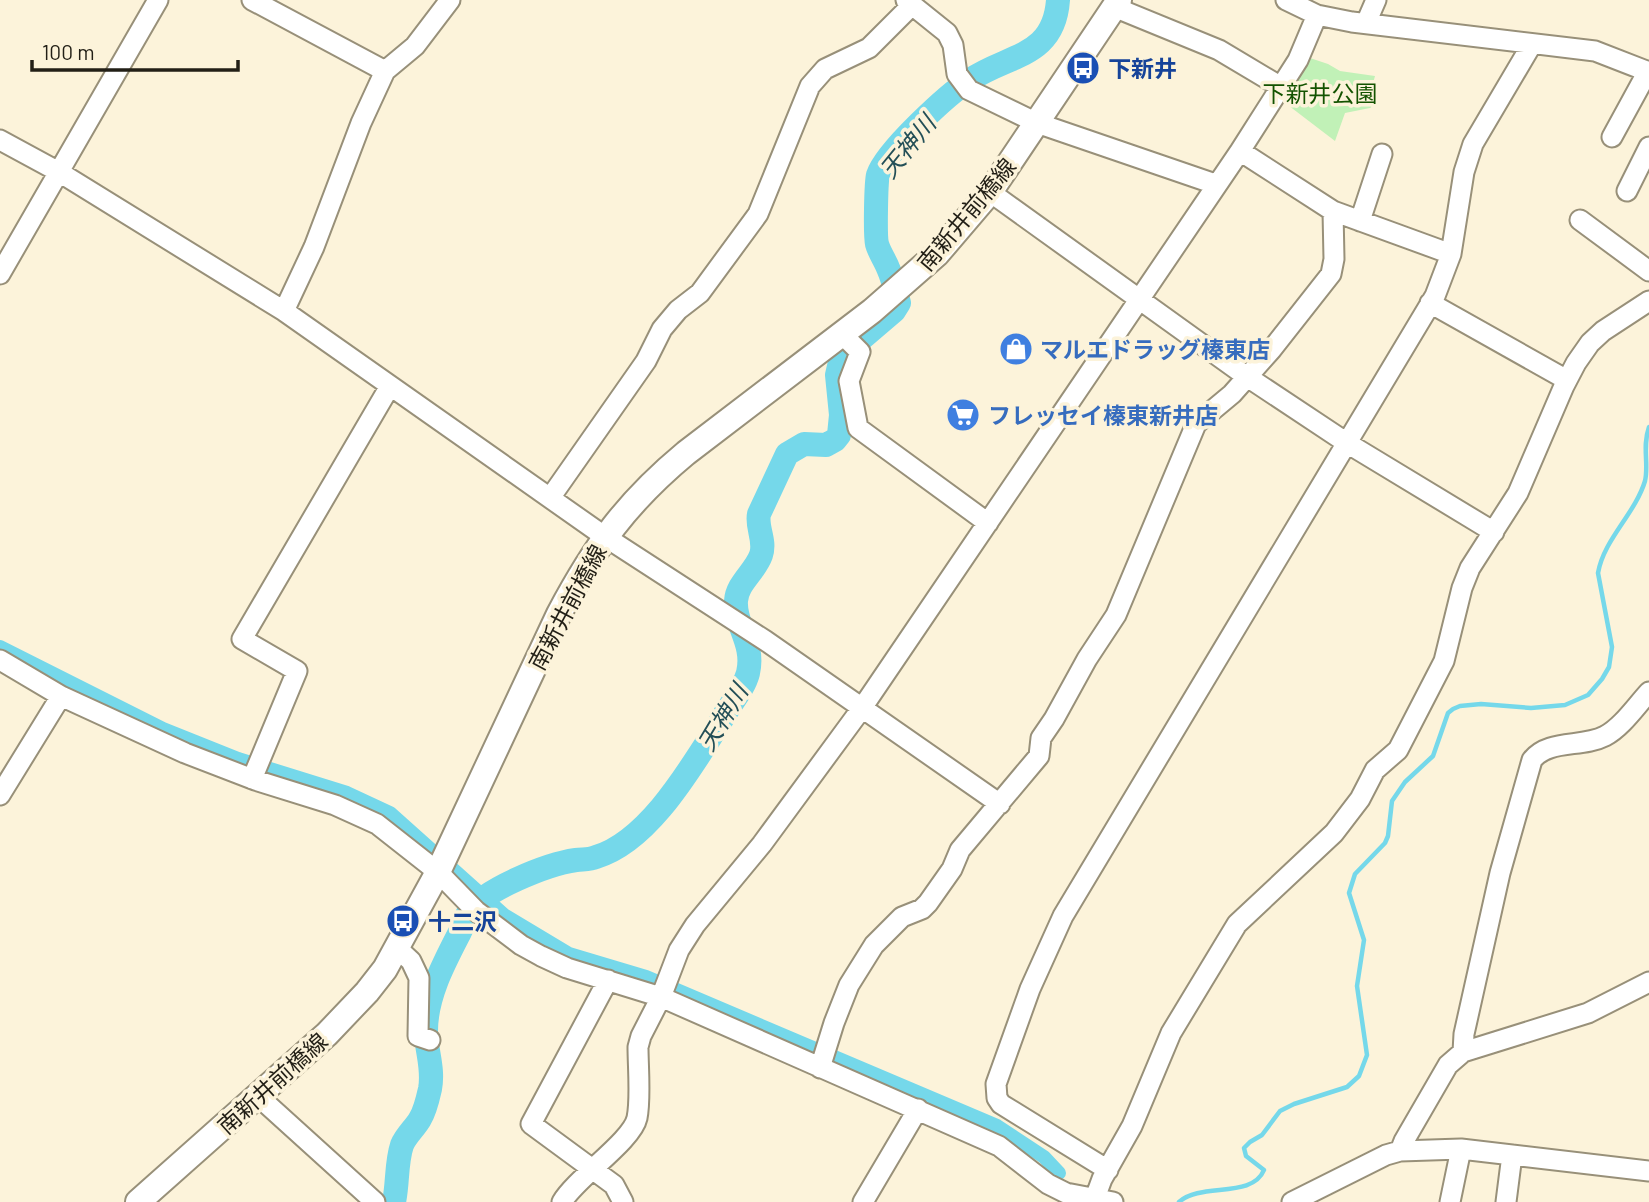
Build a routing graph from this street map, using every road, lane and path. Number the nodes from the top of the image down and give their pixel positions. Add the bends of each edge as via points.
1 (158, 0) edge
2 (252, 0) edge
3 (450, 0) edge
4 (1286, 0) edge
5 (1376, 0) edge
6 (909, 2) edge
7 (1117, 4) edge
8 (1317, 15) junction
9 (1366, 23) junction
10 (1532, 44) junction
11 (385, 71) junction
12 (1649, 72) edge
13 (1281, 87) junction
14 (1037, 123) junction
15 (1612, 137) dead end
16 (0, 140) edge
17 (1649, 147) edge
18 (1240, 150) junction
19 (1382, 154) dead end
20 (59, 172) junction
21 (1215, 184) junction
22 (1627, 191) dead end
23 (990, 192) junction
24 (1332, 211) junction
25 (1580, 220) dead end
26 (1360, 221) junction
27 (1451, 254) junction
28 (1649, 271) edge
29 (0, 274) edge
30 (1138, 300) junction
31 (1649, 302) edge
32 (1430, 303) junction
33 (284, 311) junction
34 (842, 334) junction
35 (1246, 376) junction
36 (1567, 380) junction
37 (390, 386) junction
38 (1348, 443) junction
39 (550, 498) junction
40 (988, 523) junction
41 (1494, 532) junction
42 (604, 537) junction
43 (0, 660) edge
44 (1649, 692) edge
45 (61, 696) junction
46 (862, 708) junction
47 (256, 769) junction
48 (0, 795) edge
49 (1000, 804) junction
50 (438, 872) junction
51 (397, 948) junction
52 (608, 980) junction
53 (1649, 982) edge
54 (661, 997) junction
55 (425, 1039) dead end
56 (1463, 1052) junction
57 (820, 1068) junction
58 (258, 1096) junction
59 (918, 1109) junction
60 (1461, 1149) junction
61 (1400, 1151) junction
62 (1512, 1155) junction
63 (592, 1170) junction
64 (1108, 1170) junction
65 (1649, 1171) edge
66 (1063, 1197) edge
67 (1104, 1200) edge
68 (138, 1202) edge
69 (375, 1202) edge
70 (562, 1202) edge
71 (623, 1202) edge
72 (863, 1202) edge
73 (1292, 1202) edge
74 (1450, 1202) edge
75 (1506, 1202) edge

1 - 20 street
2 - 11 street
3 - 11 street via 415,46
4 - 8 street
5 - 9 street
6 - 14 street via 947,33 957,74 969,90
6 - 39 street via 869,48 825,69 810,86 758,214 700,293 662,329 646,361
7 - 13 street via 1219,50
7 - 14 main road, 南新井前橋線
8 - 9 street
8 - 13 street
9 - 10 street
10 - 12 street via 1595,51
10 - 27 street via 1473,144
11 - 33 street
12 - 15 street
13 - 18 street
14 - 21 street
14 - 23 main road, 南新井前橋線
16 - 20 street
17 - 22 street
18 - 21 street
18 - 24 street
19 - 26 street
20 - 29 street
20 - 33 street
21 - 30 street
23 - 30 street
23 - 34 main road, 南新井前橋線 via 920,271
24 - 26 street
24 - 35 street via 1331,274
25 - 28 street
26 - 27 street
27 - 32 street
30 - 35 street
30 - 40 street
31 - 36 street via 1590,343
32 - 36 street
32 - 38 street
33 - 37 street
34 - 40 street via 860,352 849,381 858,428
34 - 42 main road, 南新井前橋線 via 661,474
35 - 38 street
35 - 49 street via 1196,424 1116,615 1041,738 1039,756
36 - 41 street via 1518,493
37 - 39 street
37 - 47 street via 242,639 297,671
38 - 41 street
38 - 64 street via 1063,916 1030,989 996,1084 1001,1104
39 - 42 street
40 - 46 street
41 - 64 street via 1470,568 1444,661 1398,750 1375,770 1335,833 1237,924 1171,1033
42 - 46 street
42 - 50 main road, 南新井前橋線 via 559,614
43 - 45 street
44 - 56 street via 1606,736 1544,750 1532,761 1500,873
45 - 47 street via 185,753
45 - 48 street
46 - 49 street
46 - 54 street via 762,844 695,925 679,950
47 - 50 street via 377,824
49 - 57 street via 960,850 928,903 902,916 874,945 849,985
50 - 51 main road, 南新井前橋線
50 - 52 street via 470,905 521,944 567,968
51 - 55 street via 411,961 419,978 418,1036
51 - 58 main road, 南新井前橋線 via 349,1012
52 - 54 street
52 - 63 street via 531,1124
53 - 56 street via 1588,1013
54 - 57 street
54 - 63 street via 639,1047 637,1120
56 - 61 street via 1448,1065
57 - 59 street
58 - 68 main road, 南新井前橋線
58 - 69 street
59 - 66 street via 999,1146
59 - 72 street
60 - 61 street
60 - 62 street
60 - 74 street
61 - 73 street
62 - 65 street
62 - 75 street
63 - 70 street
63 - 71 street via 614,1185
64 - 67 street
66 - 67 street

